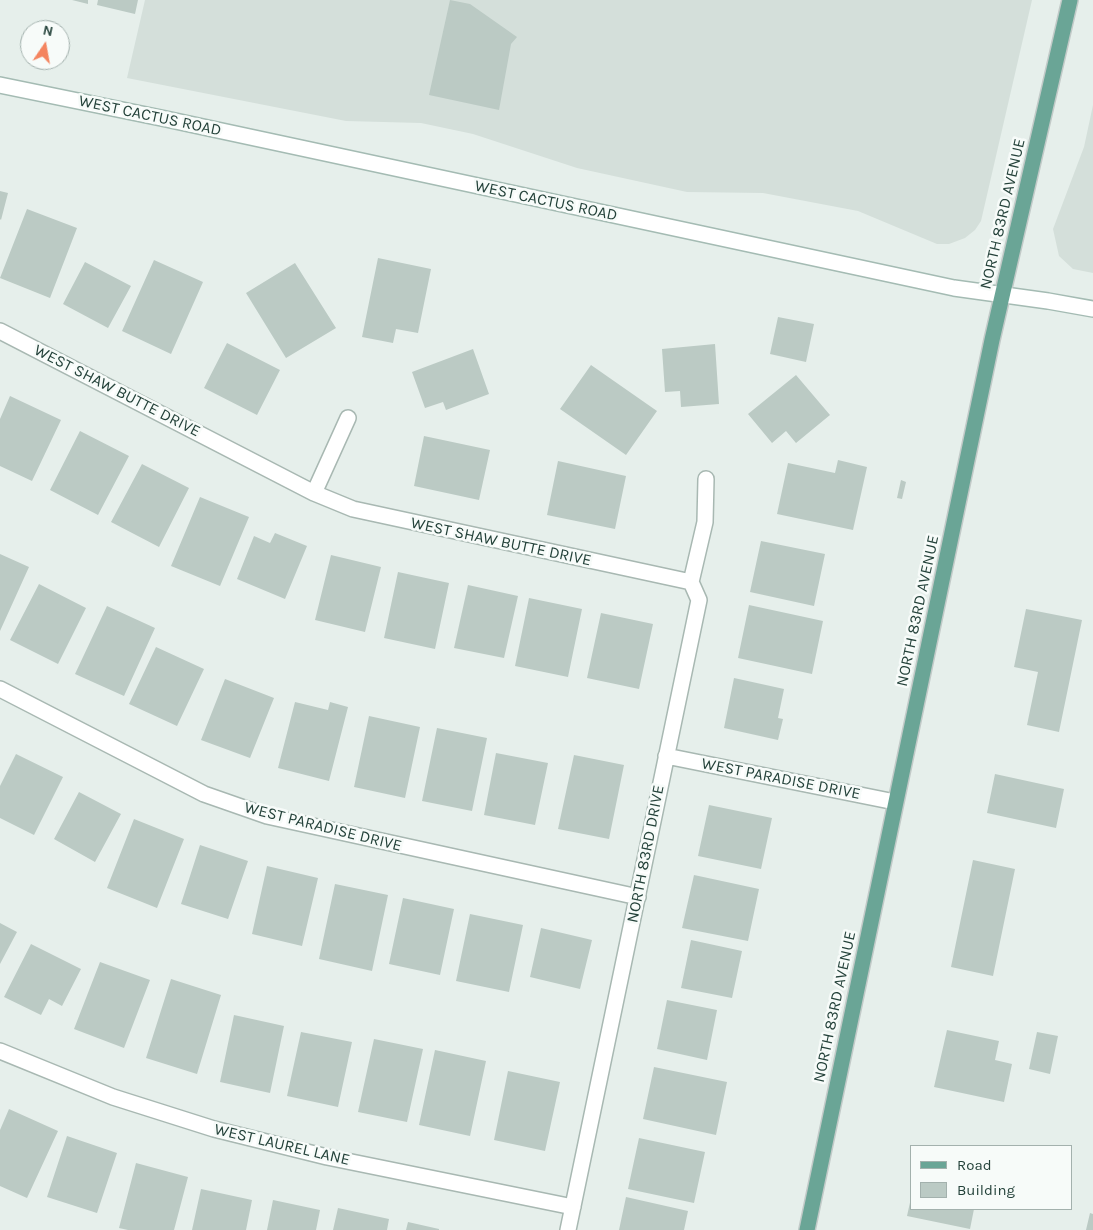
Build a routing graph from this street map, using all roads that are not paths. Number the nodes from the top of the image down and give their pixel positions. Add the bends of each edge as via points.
1 (1070, 0) edge
2 (0, 85) edge
3 (1002, 295) junction
4 (1093, 310) edge
5 (0, 331) edge
6 (348, 418) dead end
7 (706, 480) dead end
8 (314, 493) junction
9 (691, 582) junction
10 (0, 689) edge
11 (666, 756) junction
12 (895, 802) junction
13 (638, 897) junction
14 (0, 1051) edge
15 (573, 1207) junction
16 (568, 1230) edge
17 (807, 1230) edge

1 - 3 main road, NORTH 83RD AVENUE
2 - 3 street, WEST CACTUS ROAD via 944,286
3 - 4 street, WEST CACTUS ROAD
3 - 12 main road, NORTH 83RD AVENUE
5 - 8 street, WEST SHAW BUTTE DRIVE
6 - 8 street
7 - 9 street, NORTH 83RD DRIVE via 704,522
8 - 9 street, WEST SHAW BUTTE DRIVE via 353,509
9 - 11 street, NORTH 83RD DRIVE via 699,600
10 - 13 street, WEST PARADISE DRIVE via 204,794 267,816
11 - 12 street, WEST PARADISE DRIVE
11 - 13 street, NORTH 83RD DRIVE
12 - 17 main road, NORTH 83RD AVENUE
13 - 15 street, NORTH 83RD DRIVE
14 - 15 street, WEST LAUREL LANE via 113,1097 214,1129
15 - 16 street, NORTH 83RD DRIVE

